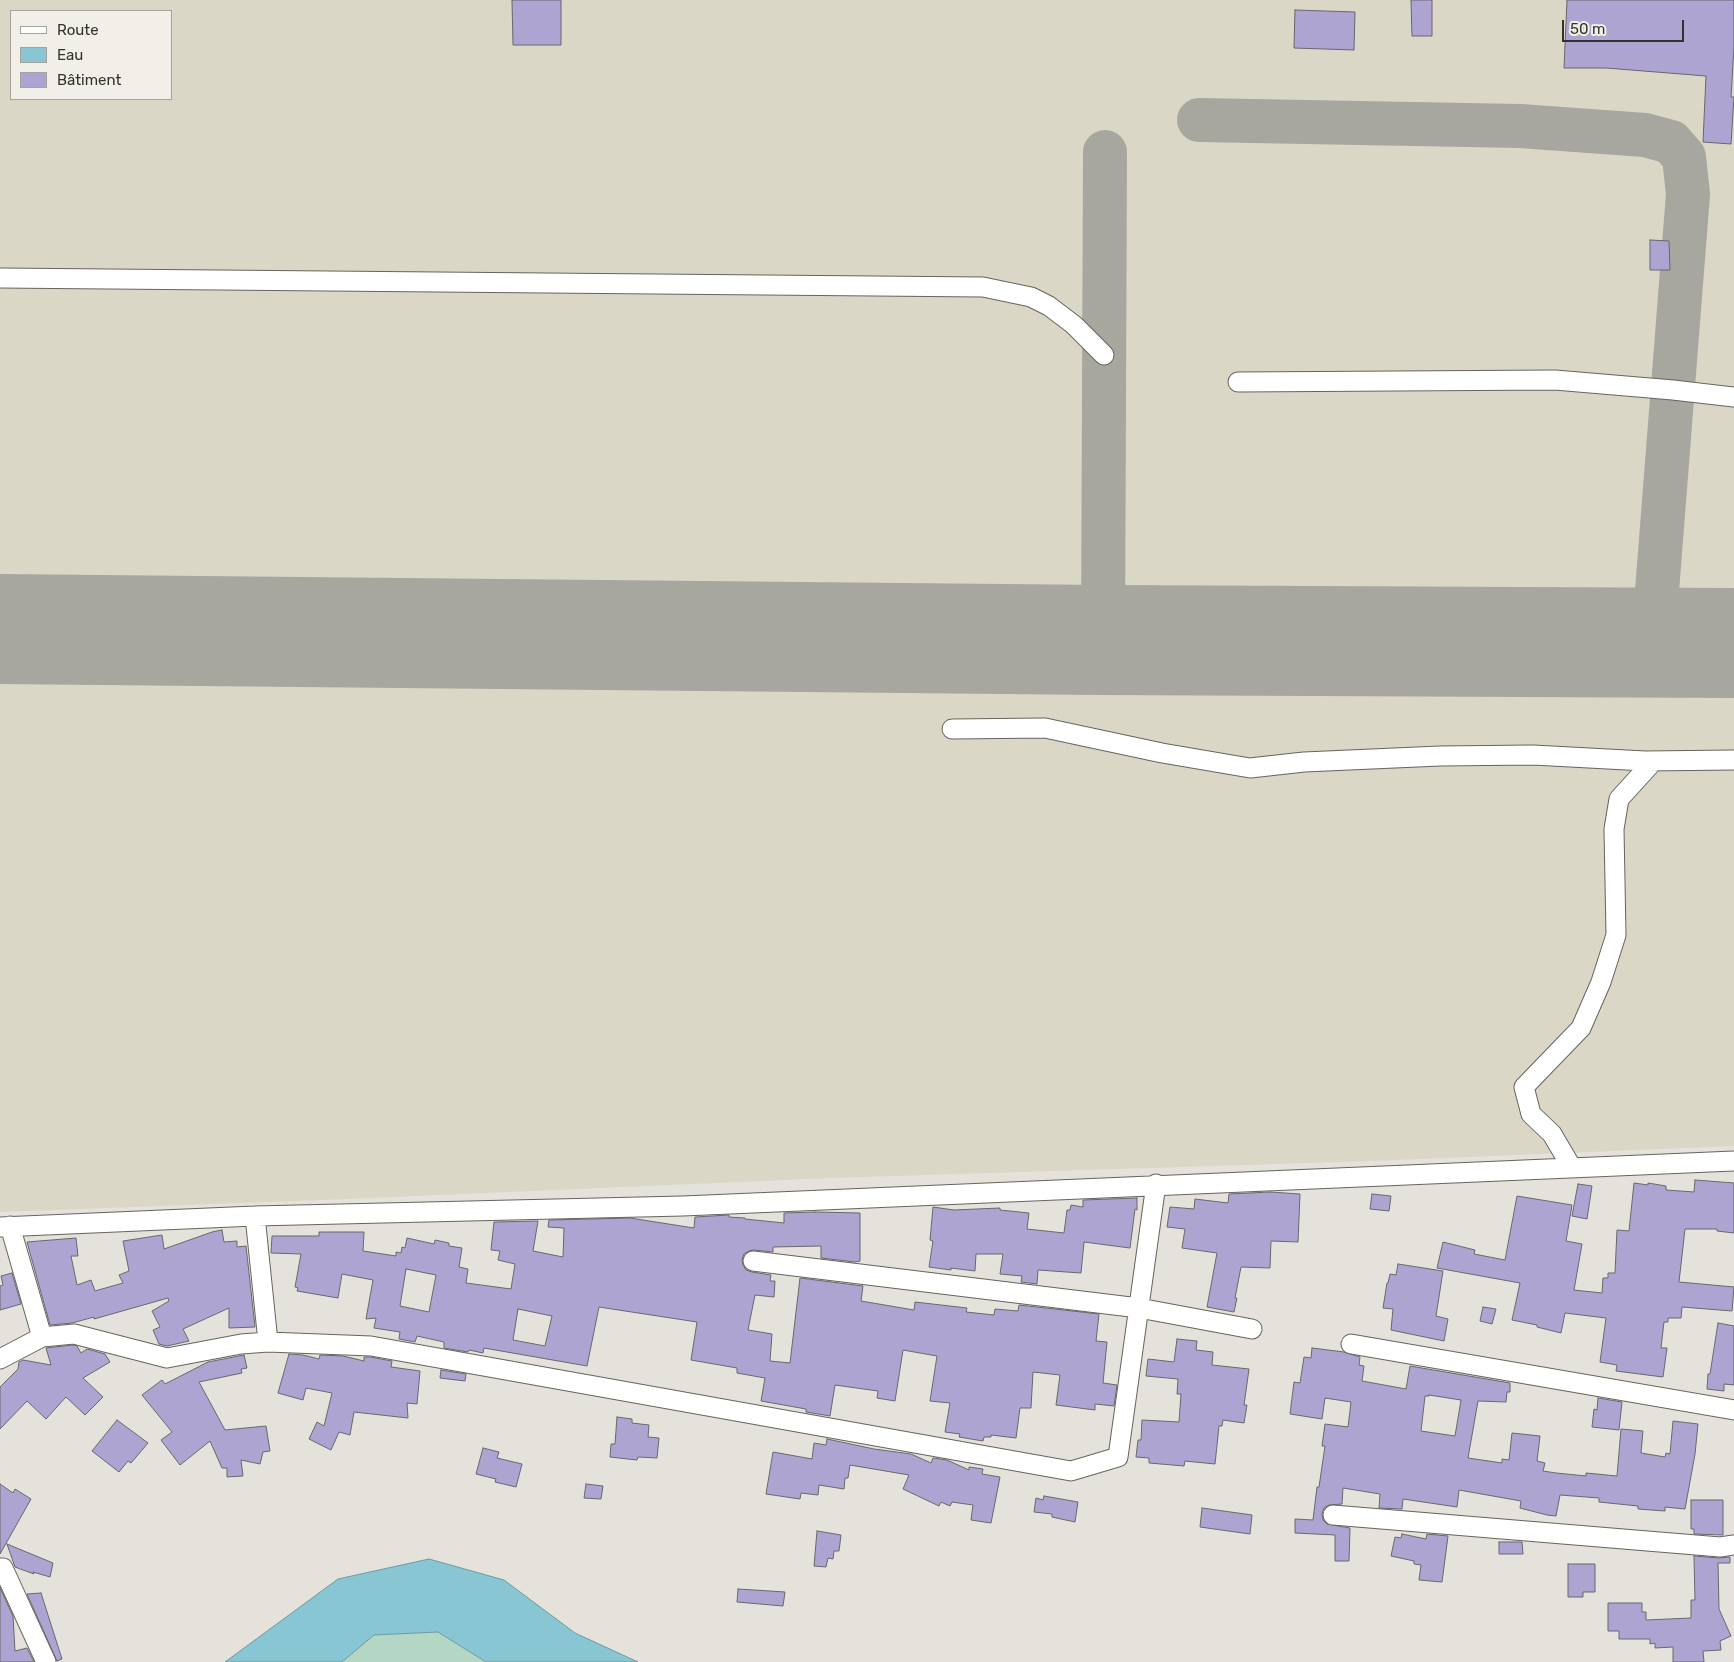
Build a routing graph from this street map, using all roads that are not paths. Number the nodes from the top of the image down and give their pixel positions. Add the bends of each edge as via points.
1 (0, 278) edge
2 (1104, 355) dead end
3 (1238, 382) dead end
4 (1734, 397) edge
5 (952, 729) dead end
6 (1734, 760) edge
7 (1646, 761) junction
8 (1734, 1161) edge
9 (1572, 1168) junction
10 (1156, 1184) junction
11 (255, 1216) junction
12 (5, 1227) edge
13 (753, 1261) dead end
14 (1139, 1308) junction
15 (1252, 1329) dead end
16 (42, 1337) junction
17 (268, 1342) junction
18 (1351, 1344) dead end
19 (0, 1360) edge
20 (1734, 1410) edge
21 (1333, 1515) dead end
22 (1734, 1545) edge
23 (0, 1568) edge
24 (46, 1662) edge

1 - 2 street via 983,287 1030,297 1049,306
3 - 4 street via 1555,380
5 - 7 street via 1045,728 1250,768 1313,762 1533,754
6 - 7 street
7 - 9 street via 1649,766 1644,773 1619,798 1614,829 1616,935 1601,982 1581,1028 1524,1087 1531,1114 1552,1134
8 - 9 street
9 - 10 street
10 - 11 street via 683,1206
10 - 14 street
11 - 12 street
11 - 17 street
12 - 16 street
13 - 14 street
14 - 15 street
14 - 17 street via 1118,1457 1071,1472 371,1346
16 - 17 street via 74,1334 167,1358
16 - 19 street
18 - 20 street
21 - 22 street via 1720,1547
23 - 24 street via 3,1568

